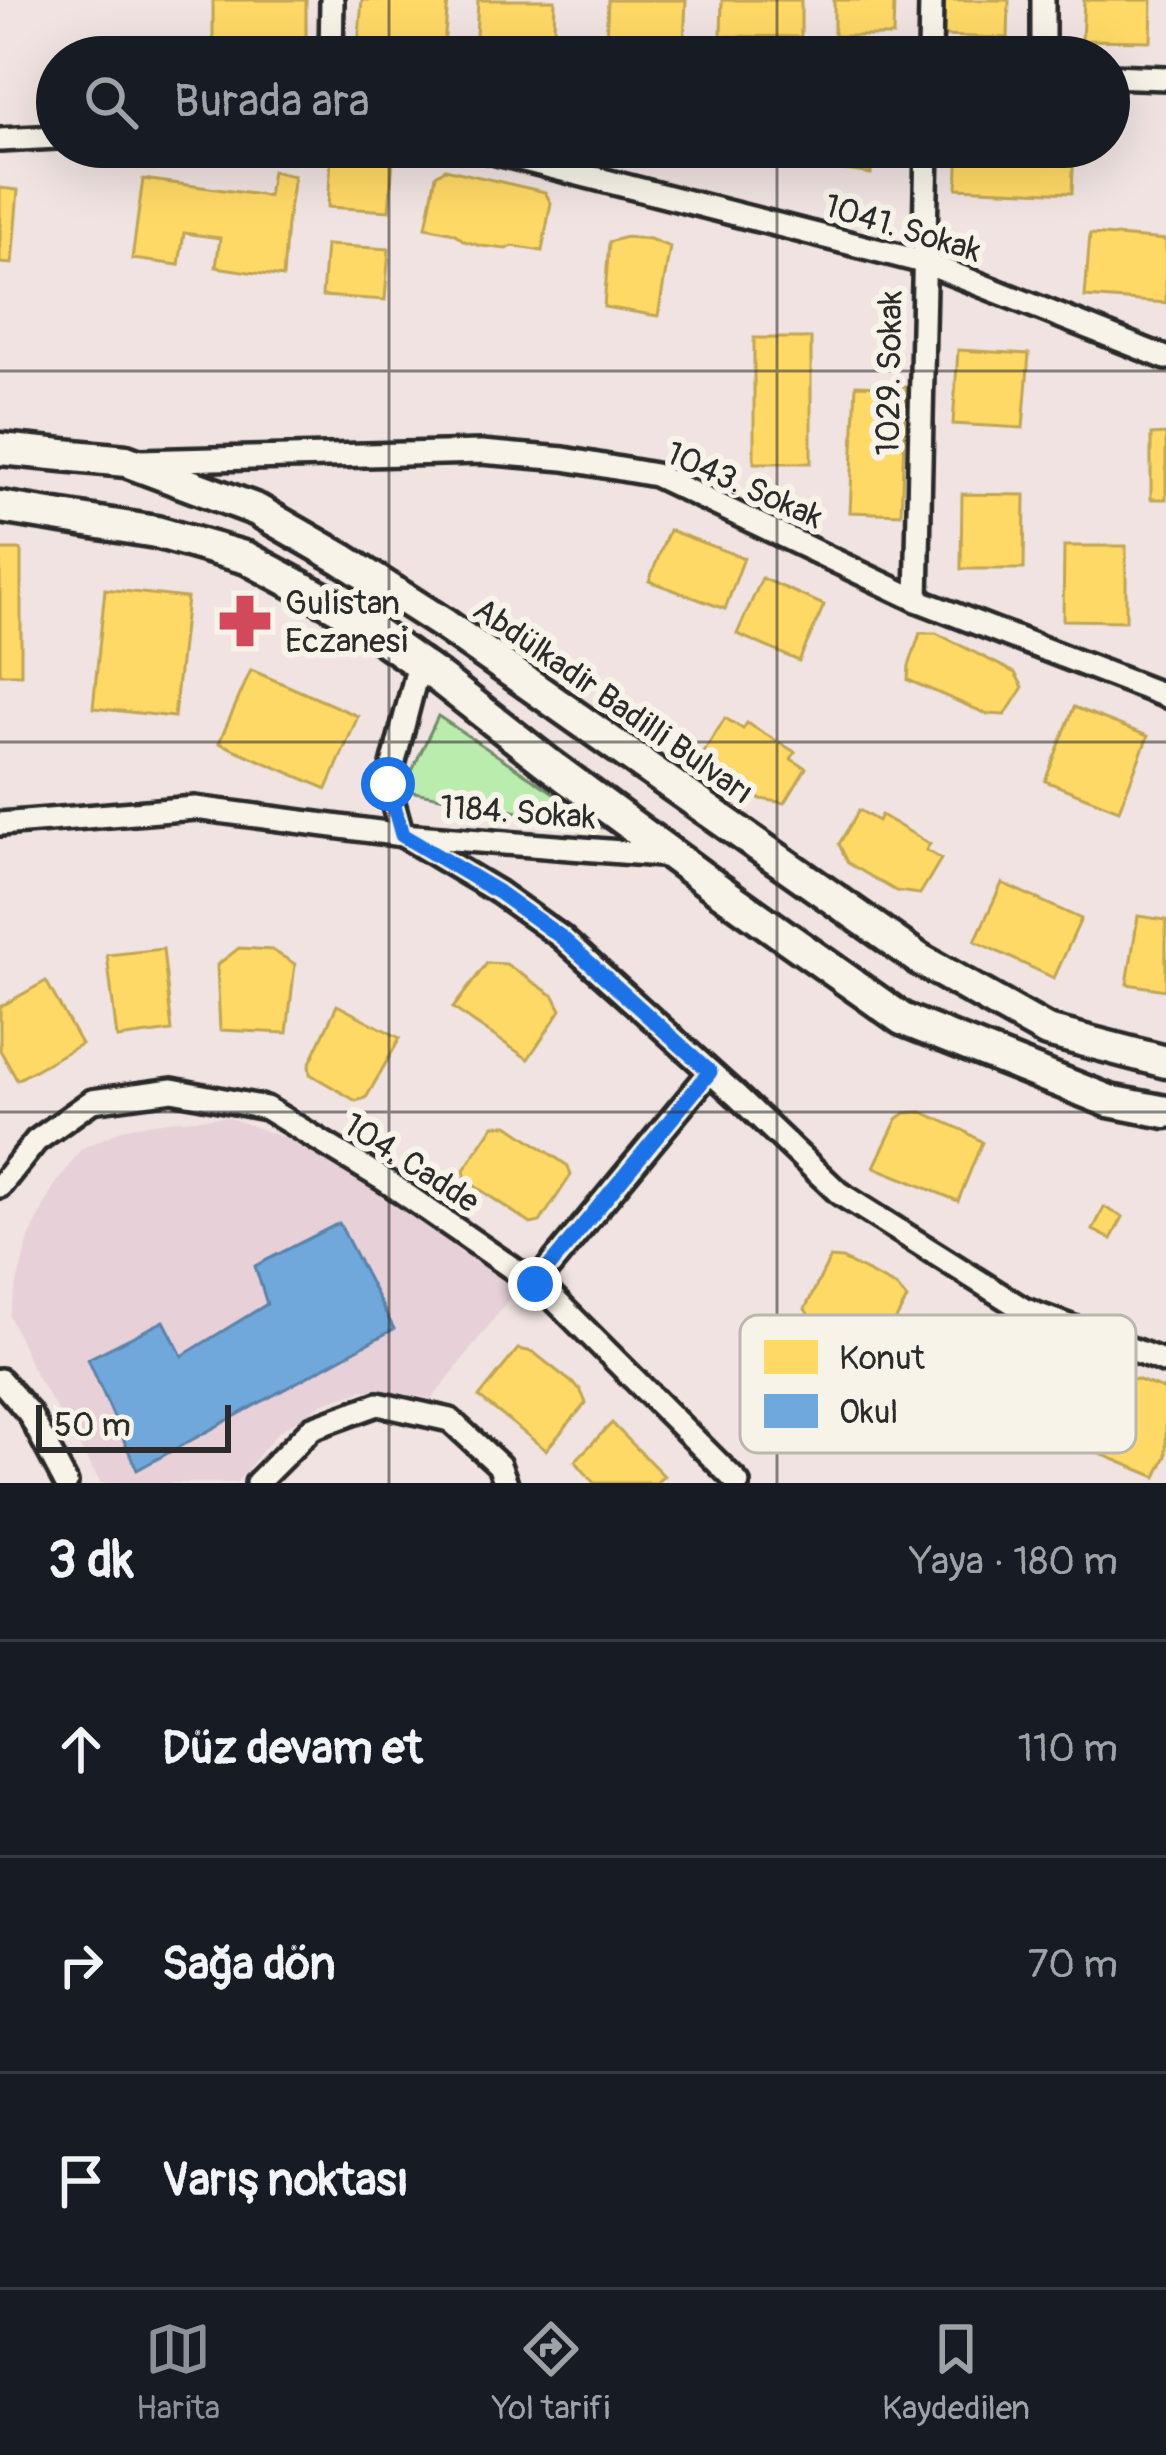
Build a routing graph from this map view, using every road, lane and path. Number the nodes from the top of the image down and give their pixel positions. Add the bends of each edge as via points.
1 (332, 0) edge
2 (931, 0) edge
3 (1043, 0) edge
4 (332, 36) edge
5 (930, 36) edge
6 (1043, 36) edge
7 (1130, 77) edge
8 (1166, 78) edge
9 (36, 138) edge
10 (0, 140) edge
11 (555, 168) edge
12 (926, 168) edge
13 (923, 262) junction
14 (1166, 358) edge
15 (0, 449) edge
16 (126, 461) junction
17 (0, 507) edge
18 (917, 600) junction
19 (418, 664) junction
20 (1166, 696) edge
21 (0, 824) edge
22 (402, 835) junction
23 (674, 856) junction
24 (1166, 1062) edge
25 (710, 1072) junction
26 (1166, 1112) edge
27 (0, 1186) edge
28 (535, 1284) junction
29 (1039, 1315) edge
30 (1136, 1351) edge
31 (1166, 1362) edge
32 (0, 1379) edge
33 (66, 1483) edge
34 (257, 1483) edge
35 (506, 1483) edge
36 (739, 1483) edge

1 - 4 street
2 - 5 street
3 - 6 street
7 - 8 street
9 - 10 street
11 - 13 street, 1041. Sokak
12 - 13 street, 1029. Sokak
13 - 14 street, 1041. Sokak
13 - 18 street, 1029. Sokak
15 - 16 main road, Abdülkadir Badilli Bulvarı
16 - 18 street, 1043. Sokak via 482,452 610,467 655,476
16 - 24 main road, Abdülkadir Badilli Bulvarı via 257,510 342,559 919,959 1047,1031
17 - 19 main road via 156,532 247,558 338,607
18 - 20 street, 1043. Sokak
19 - 22 street via 388,784
19 - 23 main road
21 - 22 street, 1184. Sokak via 195,808
22 - 23 street, 1184. Sokak
22 - 25 street via 561,937
23 - 26 main road via 902,1019 1109,1101
25 - 28 street
25 - 29 street via 839,1193
27 - 28 street, 104. Cadde via 36,1141 92,1101 172,1090 266,1108
28 - 36 street, 104. Cadde
30 - 31 street
32 - 33 street via 29,1413
34 - 35 street via 312,1428 378,1404 449,1420 499,1465

